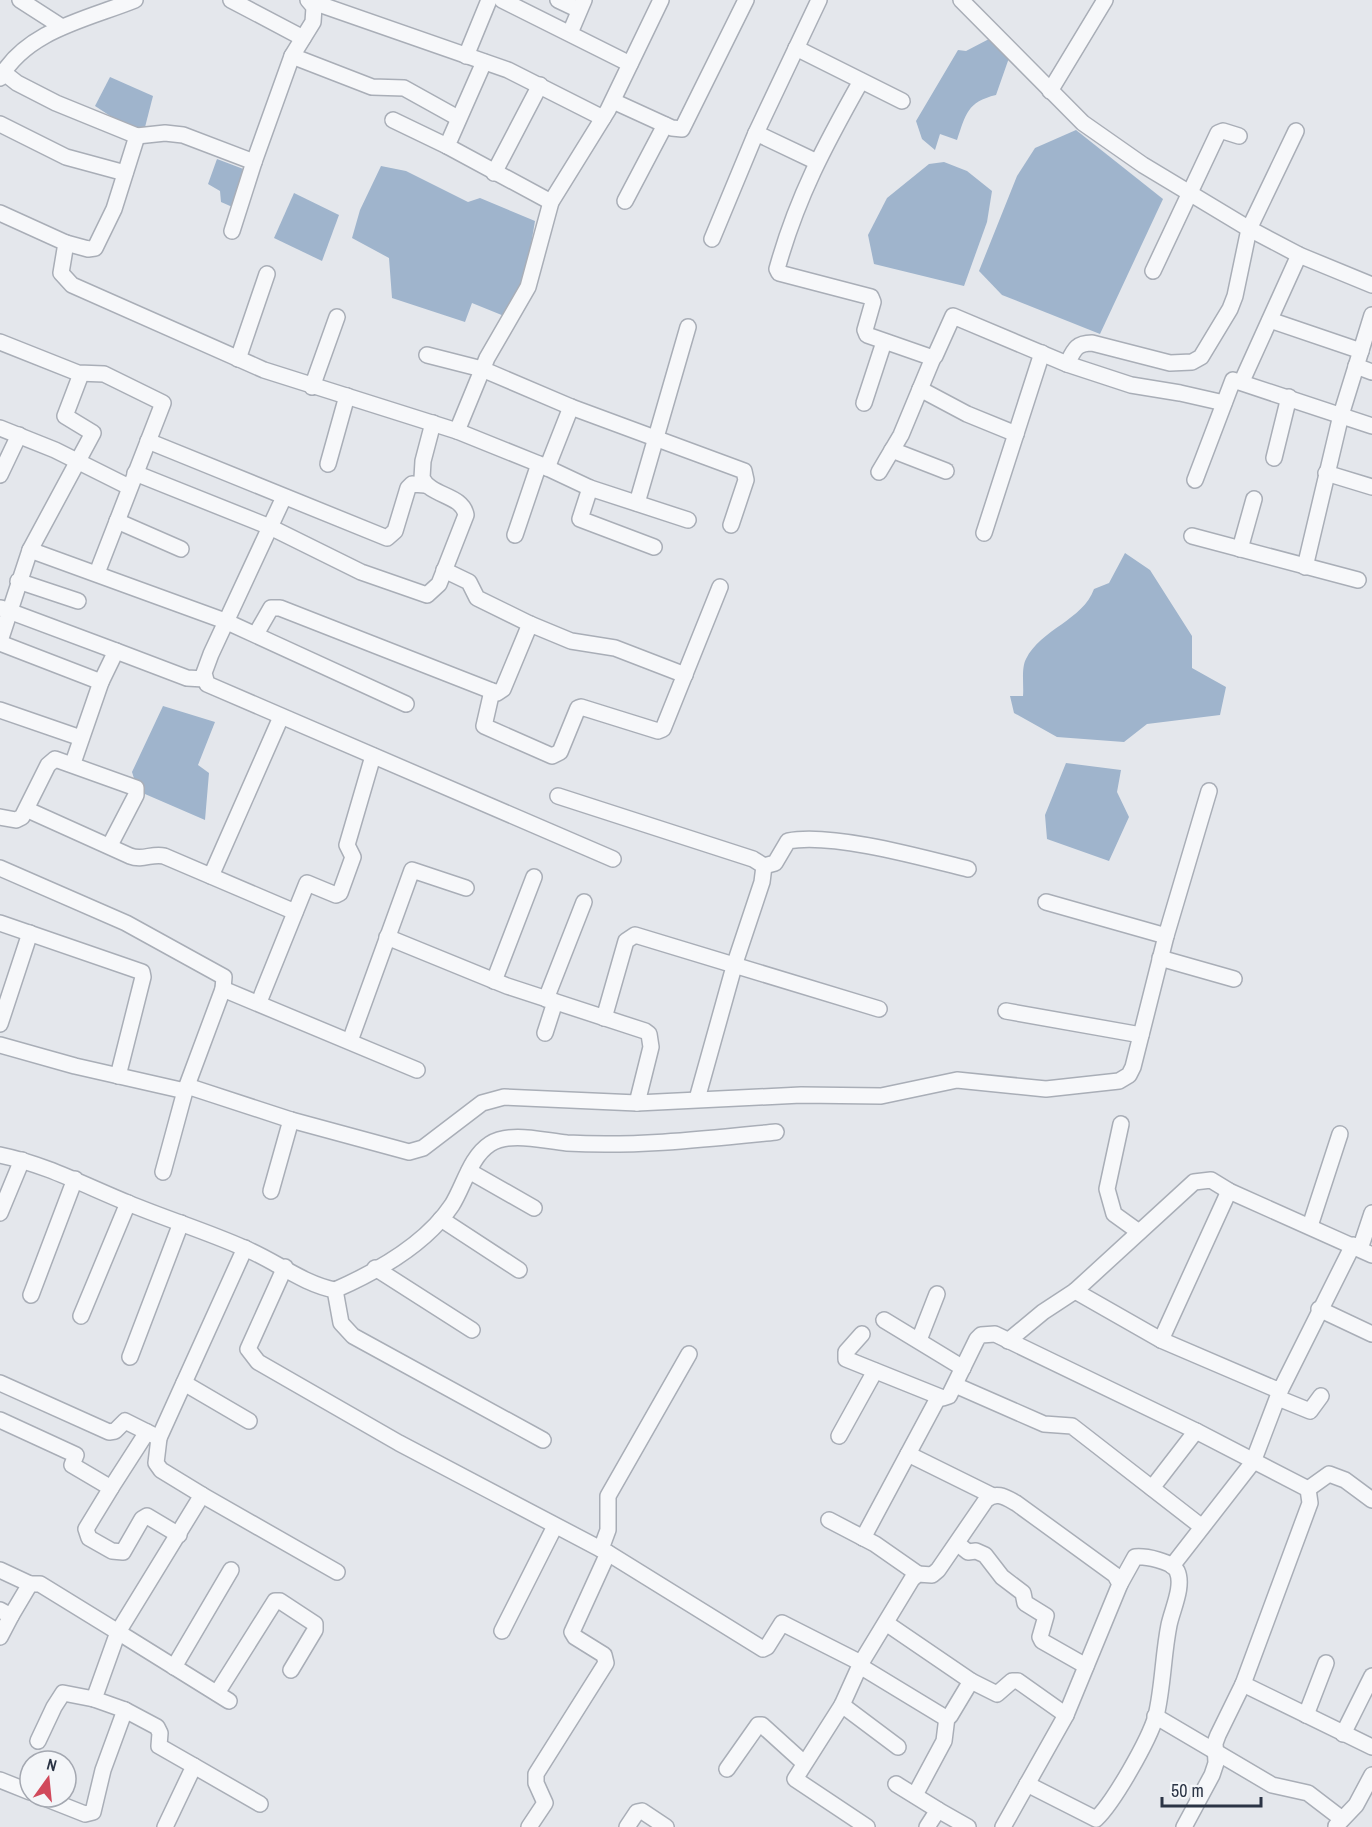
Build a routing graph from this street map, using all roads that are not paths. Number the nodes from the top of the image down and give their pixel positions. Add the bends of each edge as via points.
1 (20, 0) edge
2 (135, 0) edge
3 (231, 0) edge
4 (489, 0) edge
5 (502, 0) edge
6 (558, 0) edge
7 (661, 0) edge
8 (746, 0) edge
9 (819, 0) edge
10 (1105, 0) edge
11 (309, 1) edge
12 (963, 1) edge
13 (581, 5) edge
14 (62, 27) junction
15 (570, 33) junction
16 (303, 38) junction
17 (796, 48) junction
18 (292, 56) junction
19 (466, 56) junction
20 (484, 62) junction
21 (630, 64) junction
22 (2, 75) edge
23 (861, 81) junction
24 (540, 85) junction
25 (1050, 91) junction
26 (613, 101) junction
27 (902, 102) dead end
28 (458, 118) junction
29 (603, 118) junction
30 (393, 120) dead end
31 (0, 124) edge
32 (664, 125) junction
33 (1296, 131) dead end
34 (756, 133) junction
35 (137, 136) junction
36 (1239, 136) dead end
37 (447, 146) junction
38 (254, 162) junction
39 (816, 162) junction
40 (125, 173) junction
41 (494, 173) junction
42 (1188, 194) junction
43 (625, 201) dead end
44 (551, 202) junction
45 (0, 213) edge
46 (1249, 229) junction
47 (232, 231) dead end
48 (712, 239) dead end
49 (66, 243) junction
50 (1299, 255) junction
51 (1153, 271) dead end
52 (267, 274) dead end
53 (1372, 285) edge
54 (1372, 315) edge
55 (337, 317) dead end
56 (1270, 320) junction
57 (688, 327) dead end
58 (0, 342) edge
59 (884, 342) junction
60 (1361, 351) junction
61 (1042, 353) junction
62 (427, 355) dead end
63 (933, 358) junction
64 (238, 359) junction
65 (1067, 364) junction
66 (1356, 366) junction
67 (482, 369) junction
68 (1372, 372) edge
69 (81, 374) junction
70 (1242, 381) junction
71 (312, 387) junction
72 (920, 389) junction
73 (347, 396) junction
74 (1290, 397) junction
75 (864, 403) dead end
76 (1224, 403) junction
77 (571, 407) junction
78 (1341, 415) junction
79 (433, 423) junction
80 (1372, 426) edge
81 (0, 428) edge
82 (457, 431) junction
83 (1016, 434) junction
84 (19, 435) junction
85 (654, 437) junction
86 (148, 441) junction
87 (892, 450) junction
88 (1274, 458) dead end
89 (77, 461) junction
90 (327, 464) dead end
91 (543, 466) junction
92 (946, 471) dead end
93 (879, 472) dead end
94 (1326, 473) junction
95 (0, 475) edge
96 (132, 480) junction
97 (1195, 480) dead end
98 (425, 484) junction
99 (1372, 487) edge
100 (590, 489) junction
101 (284, 497) junction
102 (1254, 499) dead end
103 (637, 503) junction
104 (117, 520) junction
105 (688, 520) dead end
106 (731, 525) dead end
107 (270, 527) junction
108 (984, 533) dead end
109 (515, 535) dead end
110 (1192, 536) dead end
111 (654, 547) dead end
112 (181, 549) dead end
113 (1240, 549) junction
114 (30, 550) junction
115 (1305, 567) junction
116 (444, 570) junction
117 (97, 573) junction
118 (1358, 580) dead end
119 (18, 581) junction
120 (720, 588) dead end
121 (78, 601) dead end
122 (4, 609) edge
123 (225, 621) junction
124 (530, 624) junction
125 (256, 634) junction
126 (0, 642) edge
127 (116, 651) junction
128 (685, 675) junction
129 (204, 679) junction
130 (100, 682) junction
131 (492, 691) junction
132 (406, 704) dead end
133 (0, 710) edge
134 (281, 717) junction
135 (81, 738) junction
136 (373, 756) junction
137 (73, 763) junction
138 (1209, 791) dead end
139 (558, 795) dead end
140 (28, 810) junction
141 (0, 817) edge
142 (110, 845) junction
143 (613, 859) dead end
144 (764, 866) junction
145 (0, 868) edge
146 (968, 869) dead end
147 (210, 876) junction
148 (534, 877) dead end
149 (466, 888) dead end
150 (584, 902) dead end
151 (1046, 902) dead end
152 (296, 912) junction
153 (0, 923) edge
154 (30, 933) junction
155 (1166, 936) junction
156 (387, 937) junction
157 (1160, 958) junction
158 (735, 963) junction
159 (1234, 979) dead end
160 (494, 981) junction
161 (223, 989) junction
162 (550, 1000) junction
163 (259, 1002) junction
164 (879, 1009) dead end
165 (1006, 1011) dead end
166 (604, 1018) junction
167 (0, 1024) edge
168 (545, 1033) dead end
169 (1141, 1035) junction
170 (350, 1041) junction
171 (0, 1045) edge
172 (417, 1070) dead end
173 (118, 1076) junction
174 (186, 1089) junction
175 (697, 1099) junction
176 (637, 1103) junction
177 (291, 1120) junction
178 (1121, 1124) dead end
179 (776, 1132) dead end
180 (1340, 1134) dead end
181 (0, 1155) edge
182 (22, 1160) junction
183 (469, 1171) junction
184 (163, 1172) dead end
185 (75, 1179) junction
186 (271, 1191) dead end
187 (1229, 1191) junction
188 (128, 1203) junction
189 (534, 1208) dead end
190 (0, 1213) edge
191 (1372, 1213) edge
192 (441, 1219) junction
193 (181, 1223) junction
194 (1310, 1226) junction
195 (1139, 1232) junction
196 (245, 1248) junction
197 (1362, 1250) edge
198 (285, 1267) junction
199 (375, 1268) junction
200 (519, 1270) dead end
201 (335, 1290) junction
202 (1075, 1291) junction
203 (938, 1294) dead end
204 (31, 1295) dead end
205 (1319, 1309) junction
206 (81, 1316) dead end
207 (884, 1320) dead end
208 (472, 1330) dead end
209 (862, 1334) dead end
210 (1372, 1334) edge
211 (919, 1340) junction
212 (1161, 1340) junction
213 (1008, 1341) junction
214 (689, 1354) dead end
215 (130, 1357) dead end
216 (963, 1368) junction
217 (875, 1371) junction
218 (0, 1383) edge
219 (184, 1383) junction
220 (955, 1384) junction
221 (1279, 1394) junction
222 (1320, 1396) dead end
223 (938, 1398) junction
224 (0, 1420) edge
225 (249, 1421) dead end
226 (1196, 1431) junction
227 (153, 1435) junction
228 (839, 1436) dead end
229 (543, 1440) dead end
230 (908, 1454) junction
231 (1252, 1462) junction
232 (111, 1488) junction
233 (1152, 1488) junction
234 (1308, 1489) junction
235 (202, 1495) junction
236 (991, 1495) junction
237 (1372, 1500) edge
238 (829, 1520) dead end
239 (555, 1526) junction
240 (1202, 1527) junction
241 (179, 1535) junction
242 (864, 1538) junction
243 (958, 1544) junction
244 (605, 1551) junction
245 (1172, 1566) junction
246 (0, 1570) edge
247 (231, 1570) dead end
248 (337, 1572) dead end
249 (918, 1574) junction
250 (30, 1584) junction
251 (1120, 1584) junction
252 (6, 1613) edge
253 (886, 1623) junction
254 (502, 1630) dead end
255 (118, 1632) junction
256 (0, 1637) edge
257 (1326, 1663) dead end
258 (860, 1664) junction
259 (1086, 1666) junction
260 (174, 1667) junction
261 (291, 1671) dead end
262 (1372, 1676) edge
263 (971, 1681) junction
264 (1243, 1684) junction
265 (94, 1699) junction
266 (842, 1706) junction
267 (125, 1710) junction
268 (1066, 1715) junction
269 (1306, 1715) junction
270 (1155, 1716) junction
271 (947, 1717) junction
272 (1343, 1734) junction
273 (38, 1741) dead end
274 (898, 1746) dead end
275 (1372, 1747) edge
276 (1215, 1750) junction
277 (804, 1762) junction
278 (194, 1766) junction
279 (727, 1769) dead end
280 (1372, 1775) edge
281 (0, 1780) edge
282 (896, 1784) dead end
283 (1027, 1784) junction
284 (18, 1787) edge
285 (915, 1795) junction
286 (260, 1804) dead end
287 (72, 1809) edge
288 (938, 1810) junction
289 (1094, 1823) edge
290 (1339, 1823) edge
291 (165, 1827) edge
292 (529, 1827) edge
293 (627, 1827) edge
294 (666, 1827) edge
295 (867, 1827) edge
296 (927, 1827) edge
297 (968, 1827) edge
298 (1003, 1827) edge
299 (1184, 1827) edge

1 - 14 street
2 - 14 street
3 - 16 street
4 - 19 street
5 - 15 street
6 - 13 street
7 - 21 street
8 - 32 street via 687,124 678,130
9 - 17 street
10 - 25 street
11 - 16 street via 316,14
11 - 19 street
12 - 25 street
13 - 15 street
14 - 22 street via 44,34
15 - 21 street
16 - 18 street
17 - 23 street
17 - 34 street
18 - 28 street via 372,87 404,88
18 - 38 street
19 - 20 street
20 - 24 street
20 - 28 street
21 - 26 street
22 - 35 street via 56,103
23 - 27 street
23 - 39 street
24 - 29 street
24 - 41 street
25 - 42 street via 1083,123
26 - 29 street
26 - 32 street
28 - 37 street
29 - 44 street
30 - 37 street
31 - 40 street via 66,157
32 - 43 street
33 - 46 street
34 - 39 street
34 - 48 street
35 - 38 street via 183,135
35 - 40 street
36 - 42 street via 1218,133
37 - 41 street
38 - 47 street
39 - 59 street via 786,235 777,271 871,297 865,333
40 - 49 street via 114,210 95,248
41 - 44 street
42 - 46 street
42 - 51 street
44 - 67 street via 523,300
45 - 49 street
46 - 50 street
46 - 65 street via 1235,296 1202,357 1192,362 1170,363 1081,343
49 - 64 street via 60,268 67,282
50 - 53 street
50 - 56 street
52 - 64 street
54 - 60 street
55 - 71 street
56 - 60 street
56 - 70 street
57 - 85 street
58 - 69 street
59 - 63 street
59 - 75 street
60 - 66 street
61 - 63 street via 953,316
61 - 65 street
61 - 83 street
62 - 67 street
63 - 72 street
64 - 71 street
65 - 76 street via 1143,388
66 - 68 street
66 - 78 street
67 - 77 street
67 - 82 street
69 - 86 street via 104,374 161,400 162,407
69 - 89 street via 65,416 93,433
70 - 74 street
70 - 76 street via 1233,380
71 - 73 street
72 - 83 street
72 - 87 street
73 - 79 street
73 - 90 street
74 - 78 street
74 - 88 street
76 - 97 street
77 - 85 street
77 - 91 street
78 - 80 street
78 - 94 street
79 - 82 street
79 - 98 street via 422,470
81 - 84 street
82 - 91 street
83 - 108 street
84 - 89 street
84 - 95 street
85 - 103 street
85 - 106 street via 747,474
86 - 96 street
86 - 101 street
87 - 92 street
87 - 93 street
89 - 96 street
89 - 114 street
91 - 100 street
91 - 109 street
94 - 99 street
94 - 115 street
96 - 104 street
96 - 107 street
98 - 101 street via 412,484 408,489 395,531 387,537
98 - 116 street via 460,503 466,515
100 - 103 street
100 - 111 street via 580,519
101 - 107 street
102 - 113 street
103 - 105 street
104 - 112 street
104 - 117 street
107 - 116 street via 352,568 415,593 427,595 434,591
107 - 123 street
110 - 113 street
113 - 115 street
114 - 117 street
114 - 119 street
115 - 118 street
116 - 124 street via 469,582 477,598
117 - 123 street
119 - 121 street
119 - 122 street
120 - 128 street
122 - 126 street
122 - 127 street
123 - 125 street
123 - 129 street
124 - 128 street via 571,641 615,648
124 - 131 street via 503,689
125 - 131 street via 271,608 280,608
125 - 132 street
126 - 130 street
127 - 129 street via 187,678
127 - 130 street
128 - 131 street via 663,729 658,731 581,707 560,752 552,756 484,726
129 - 134 street via 213,688
130 - 135 street
133 - 135 street
134 - 136 street
134 - 147 street
135 - 137 street
136 - 143 street
136 - 152 street via 347,845 353,857 340,893 336,895 307,883
137 - 140 street via 51,760
137 - 142 street via 137,790
138 - 155 street
139 - 144 street
140 - 141 street via 16,820
140 - 142 street
142 - 147 street via 138,859 159,855
144 - 146 street via 775,863 788,841 806,840 873,847
144 - 158 street
145 - 161 street via 126,923 213,969 224,977
147 - 152 street
148 - 160 street
149 - 156 street via 412,870
150 - 162 street
151 - 155 street
152 - 163 street
153 - 154 street
154 - 167 street
154 - 173 street via 144,974
155 - 157 street
156 - 160 street
156 - 170 street
157 - 159 street
157 - 169 street
158 - 164 street
158 - 166 street via 635,935 629,937
158 - 175 street
160 - 162 street
161 - 163 street
161 - 174 street
162 - 166 street
162 - 168 street
163 - 170 street
165 - 169 street
166 - 176 street via 649,1034 651,1047
169 - 175 street via 1129,1075 1111,1083 1034,1089 957,1080 881,1096
170 - 172 street
171 - 173 street
173 - 174 street
174 - 177 street
174 - 184 street
175 - 176 street
176 - 177 street via 493,1099 462,1116 423,1148 409,1152
177 - 186 street
178 - 195 street via 1107,1189 1114,1214
179 - 183 street via 647,1145 503,1138 488,1145
180 - 194 street
181 - 182 street
182 - 185 street
182 - 190 street
183 - 189 street
183 - 192 street
185 - 188 street
185 - 204 street
187 - 194 street
187 - 195 street via 1211,1180 1194,1182
187 - 212 street
188 - 193 street
188 - 206 street
191 - 197 street
192 - 199 street via 417,1241
192 - 200 street
193 - 196 street
193 - 215 street
194 - 197 street
195 - 202 street
196 - 198 street
196 - 219 street
197 - 205 street
198 - 201 street
198 - 239 street via 250,1342 250,1355 399,1443
199 - 201 street
199 - 208 street
201 - 229 street via 341,1323 353,1336
202 - 212 street
202 - 213 street
203 - 211 street
205 - 210 street
205 - 221 street
207 - 211 street
209 - 217 street via 846,1352 846,1359
211 - 216 street
212 - 221 street
213 - 216 street via 995,1334 981,1335
213 - 226 street
214 - 244 street via 608,1496
216 - 220 street
217 - 223 street
217 - 228 street
218 - 227 street via 109,1432 123,1421
219 - 225 street
219 - 227 street
220 - 223 street via 949,1396
220 - 233 street via 1044,1424 1072,1426
221 - 222 street via 1310,1411
221 - 231 street
223 - 230 street
224 - 232 street via 76,1455 72,1465
226 - 231 street
226 - 233 street
227 - 232 street
227 - 235 street via 156,1463 161,1470
230 - 236 street
230 - 242 street
231 - 234 street
231 - 240 street
232 - 241 street via 86,1529 89,1538 112,1551 123,1552 147,1516
233 - 240 street
234 - 237 street via 1329,1474 1345,1480
234 - 264 street via 1310,1503
235 - 241 street
235 - 248 street
236 - 243 street
236 - 251 street via 998,1494 1016,1503 1115,1575
238 - 242 street
239 - 244 street
239 - 254 street
240 - 245 street
241 - 255 street
242 - 249 street
243 - 249 street via 932,1575
243 - 259 street via 968,1552 985,1555 1002,1578 1023,1593 1025,1604 1046,1616 1042,1641
244 - 258 street via 762,1649 782,1623
244 - 292 street via 572,1632 604,1655 606,1663 536,1774 545,1803
245 - 251 street via 1135,1557
245 - 270 street via 1177,1571 1178,1586
246 - 250 street
247 - 260 street
249 - 253 street
250 - 252 street
250 - 255 street via 40,1584
251 - 259 street
252 - 256 street
253 - 258 street
253 - 263 street
255 - 260 street
255 - 265 street
257 - 269 street
258 - 266 street
258 - 271 street
259 - 268 street
260 - 261 street via 223,1697 275,1600 315,1624
262 - 272 street
263 - 268 street via 997,1694 1017,1681
263 - 271 street
264 - 269 street
264 - 276 street via 1218,1735
265 - 267 street
265 - 273 street via 63,1693
266 - 274 street
266 - 277 street
267 - 278 street via 157,1727 159,1746
267 - 287 street via 92,1814
268 - 283 street
269 - 272 street
270 - 276 street
270 - 289 street via 1134,1761
271 - 285 street via 944,1741
272 - 275 street
276 - 290 street via 1272,1785 1308,1793
276 - 299 street via 1212,1775
277 - 279 street via 765,1726 758,1725
277 - 295 street via 795,1779
278 - 286 street
278 - 291 street
280 - 290 street via 1356,1805
281 - 284 street
282 - 285 street
283 - 289 street
283 - 298 street
285 - 288 street
288 - 296 street
288 - 297 street
293 - 294 street via 639,1811

